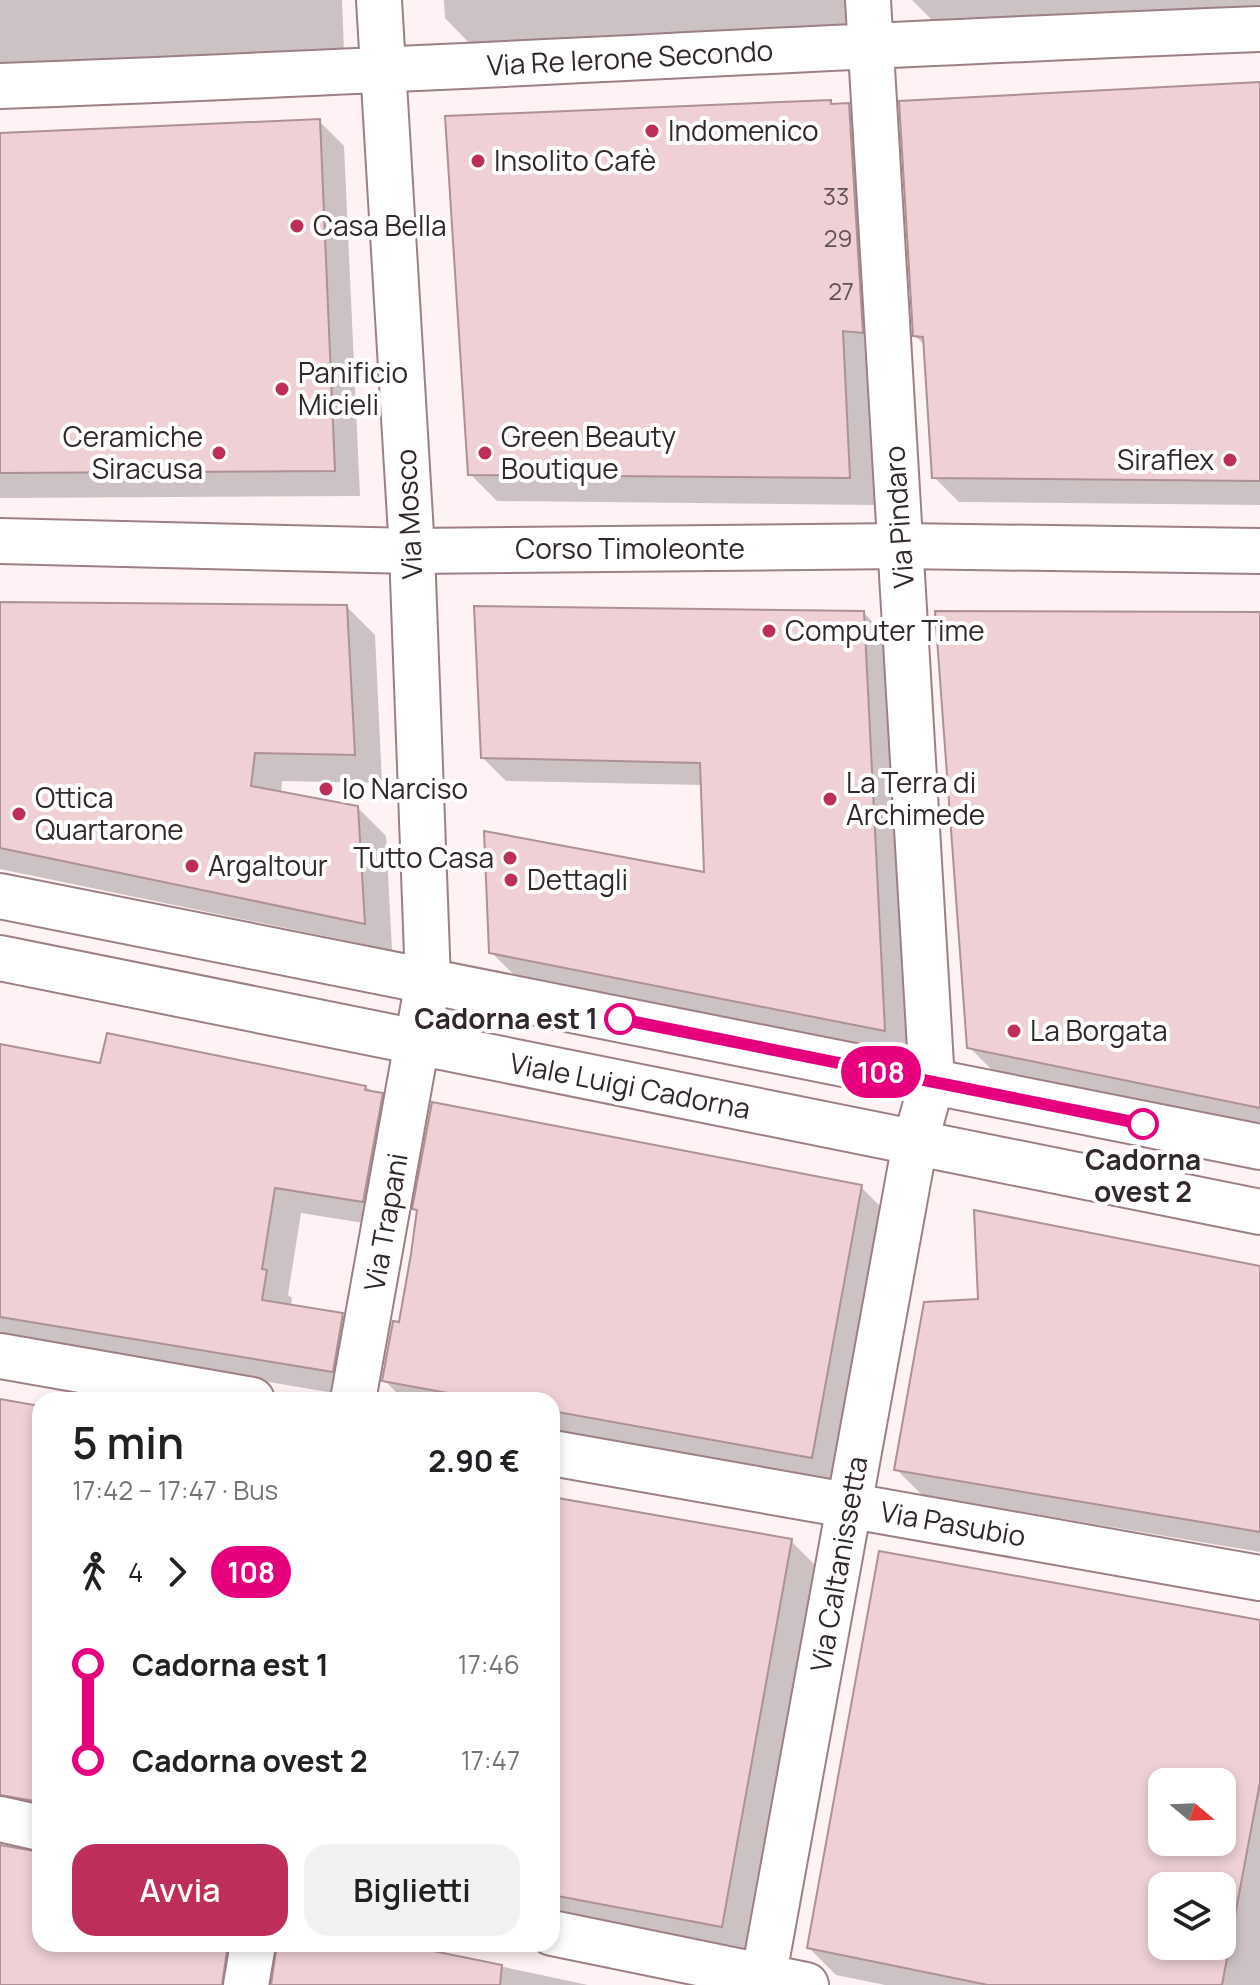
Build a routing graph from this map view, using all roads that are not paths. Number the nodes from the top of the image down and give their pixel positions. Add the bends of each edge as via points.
1 (379, 0) edge
2 (868, 0) edge
3 (1260, 29) edge
4 (871, 43) junction
5 (383, 72) junction
6 (0, 86) edge
7 (0, 541) edge
8 (901, 546) junction
9 (412, 551) junction
10 (1260, 551) edge
11 (0, 896) edge
12 (0, 958) edge
13 (428, 981) junction
14 (419, 1043) junction
15 (932, 1082) junction
16 (915, 1143) junction
17 (1260, 1147) edge
18 (1260, 1212) edge
19 (0, 1356) edge
20 (206, 1392) edge
21 (354, 1392) edge
22 (560, 1454) edge
23 (849, 1506) junction
24 (1260, 1578) edge
25 (0, 1819) edge
26 (32, 1826) edge
27 (560, 1935) edge
28 (252, 1952) edge
29 (762, 1980) edge
30 (246, 1985) edge
31 (806, 1985) edge

1 - 5 street, Via Mosco
2 - 4 street, Via Pindaro
3 - 4 street, Via Re Ierone Secondo
4 - 5 street, Via Re Ierone Secondo
4 - 8 street, Via Pindaro
5 - 6 street, Via Re Ierone Secondo
5 - 9 street, Via Mosco
7 - 9 street, Corso Timoleonte
8 - 9 street, Corso Timoleonte
8 - 10 street, Corso Timoleonte
8 - 15 street, Via Pindaro
9 - 13 street, Via Mosco
11 - 13 street
12 - 14 street, Viale Luigi Cadorna
13 - 14 street, Via Mosco
13 - 15 street
14 - 16 street, Viale Luigi Cadorna
14 - 21 street, Via Trapani
15 - 16 street, Via Pindaro
15 - 17 street
16 - 18 street, Viale Luigi Cadorna
16 - 23 street, Via Caltanissetta
19 - 20 street
22 - 23 street, Via Pasubio
23 - 24 street, Via Pasubio
23 - 29 street, Via Caltanissetta
25 - 26 street
27 - 29 street
28 - 30 street
29 - 31 street

